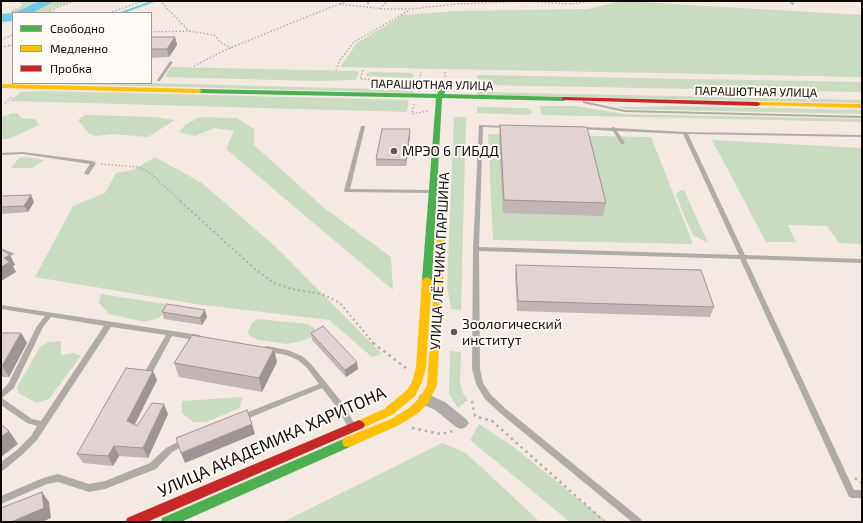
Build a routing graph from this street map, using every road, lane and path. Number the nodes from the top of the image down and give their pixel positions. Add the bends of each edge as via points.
1 (74, 1) edge
2 (143, 1) edge
3 (163, 1) edge
4 (347, 1) edge
5 (387, 1) edge
6 (592, 1) edge
7 (547, 2) edge
8 (339, 4) junction
9 (380, 9) junction
10 (411, 9) junction
11 (54, 12) edge
12 (112, 12) edge
13 (189, 31) junction
14 (152, 32) edge
15 (12, 35) edge
16 (1, 40) edge
17 (12, 45) edge
18 (1, 48) edge
19 (231, 48) junction
20 (171, 62) dead end
21 (194, 66) dead end
22 (336, 70) dead end
23 (363, 70) dead end
24 (421, 72) dead end
25 (159, 80) edge
26 (368, 85) dead end
27 (1, 86) edge
28 (444, 87) junction
29 (649, 92) dead end
30 (443, 97) junction
31 (580, 100) junction
32 (415, 101) dead end
33 (862, 106) edge
34 (433, 110) dead end
35 (862, 117) edge
36 (363, 127) dead end
37 (512, 127) edge
38 (574, 128) edge
39 (613, 128) junction
40 (685, 133) junction
41 (862, 136) edge
42 (623, 143) dead end
43 (1, 154) edge
44 (93, 163) junction
45 (87, 173) dead end
46 (444, 174) dead end
47 (433, 192) junction
48 (441, 229) dead end
49 (476, 249) junction
50 (1, 250) edge
51 (11, 254) edge
52 (741, 257) junction
53 (862, 262) edge
54 (1, 307) edge
55 (50, 314) junction
56 (109, 324) junction
57 (170, 334) junction
58 (209, 340) edge
59 (256, 348) edge
60 (408, 370) dead end
61 (147, 375) edge
62 (417, 382) joint
63 (323, 385) junction
64 (1, 396) edge
65 (425, 399) junction
66 (1, 400) edge
67 (472, 401) dead end
68 (476, 416) junction
69 (236, 420) edge
70 (43, 424) junction
71 (463, 424) junction
72 (352, 427) junction
73 (407, 427) dead end
74 (192, 438) edge
75 (1, 467) edge
76 (850, 474) dead end
77 (862, 483) edge
78 (862, 494) edge
79 (1, 500) edge
80 (132, 522) edge
81 (167, 522) edge
82 (605, 522) edge
83 (638, 522) edge

1 - 11 path via 54,9
2 - 12 path
3 - 13 path via 161,2
4 - 8 path
5 - 9 path
6 - 7 path via 570,4
7 - 10 path via 456,4
8 - 9 path
8 - 19 path
9 - 10 path
10 - 22 path via 354,42 340,60
13 - 14 path
13 - 19 path via 214,35
15 - 16 path
17 - 18 path
19 - 21 path
20 - 25 lane
23 - 24 path via 360,79 419,81
26 - 28 main road, ПАРАШЮТНАЯ УЛИЦА
27 - 30 main road, ПАРАШЮТНАЯ УЛИЦА
28 - 29 main road, ПАРАШЮТНАЯ УЛИЦА
28 - 30 main road, УЛИЦА ЛЁТЧИКА ПАРШИНА
30 - 31 main road, ПАРАШЮТНАЯ УЛИЦА
30 - 46 main road, УЛИЦА ЛЁТЧИКА ПАРШИНА
30 - 47 main road, УЛИЦА ЛЁТЧИКА ПАРШИНА
31 - 33 main road, ПАРАШЮТНАЯ УЛИЦА
31 - 35 lane via 625,111
32 - 34 path via 412,114
36 - 47 lane via 347,190
37 - 49 lane via 481,126
38 - 39 lane
39 - 40 lane
39 - 42 lane
40 - 41 lane
40 - 52 lane
43 - 44 lane via 23,153
44 - 45 lane
44 - 60 path via 138,167 150,173 256,270 274,283 322,294 340,303 373,343
47 - 62 main road, УЛИЦА ЛЁТЧИКА ПАРШИНА via 421,367
48 - 65 main road, УЛИЦА ЛЁТЧИКА ПАРШИНА via 434,372 432,385
49 - 52 lane
49 - 83 lane via 476,369 480,384 488,397 503,412
50 - 51 lane
52 - 53 lane
52 - 78 lane via 852,494
54 - 55 lane
55 - 56 lane
55 - 64 lane via 40,326 11,386
56 - 57 lane
56 - 70 lane
57 - 58 lane
57 - 61 lane
59 - 63 lane via 300,358
62 - 72 main road, УЛИЦА АКАДЕМИКА ХАРИТОНА via 411,393 388,412
63 - 69 lane
63 - 72 lane via 342,408
65 - 71 street via 440,406
65 - 81 main road, УЛИЦА АКАДЕМИКА ХАРИТОНА via 395,422
66 - 70 lane via 30,421
67 - 68 path
68 - 71 path
68 - 82 path via 492,421
70 - 75 lane via 20,452
71 - 73 path via 441,434
72 - 80 main road, УЛИЦА АКАДЕМИКА ХАРИТОНА
74 - 79 lane via 178,443 153,466 105,485 89,488 58,478
76 - 77 path

